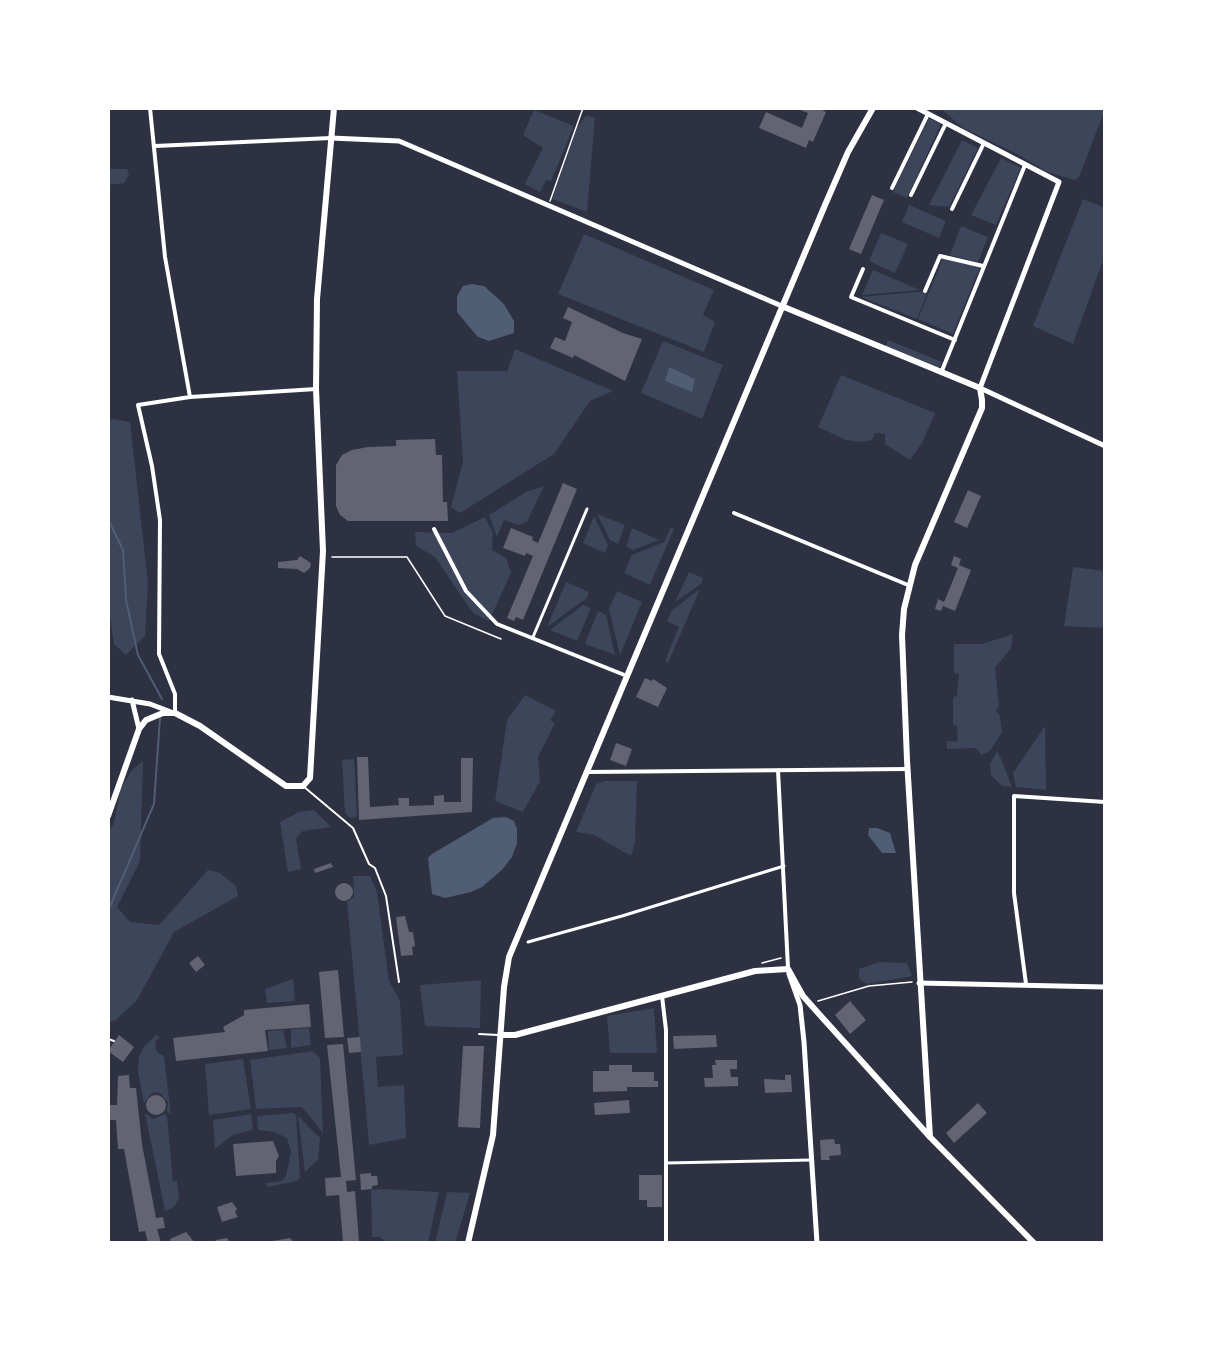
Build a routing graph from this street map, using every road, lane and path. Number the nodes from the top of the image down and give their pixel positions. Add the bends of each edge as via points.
1 (150, 108) edge
2 (334, 108) edge
3 (583, 108) edge
4 (873, 108) edge
5 (916, 108) edge
6 (928, 114) junction
7 (946, 123) junction
8 (331, 138) junction
9 (984, 143) junction
10 (154, 146) junction
11 (1025, 165) junction
12 (892, 188) dead end
13 (911, 195) dead end
14 (548, 205) junction
15 (952, 209) dead end
16 (983, 266) junction
17 (863, 269) dead end
18 (925, 291) dead end
19 (784, 307) junction
20 (955, 340) junction
21 (941, 374) junction
22 (980, 388) junction
23 (316, 389) junction
24 (190, 397) junction
25 (1105, 446) edge
26 (587, 509) dead end
27 (734, 513) dead end
28 (434, 529) dead end
29 (332, 557) dead end
30 (908, 585) junction
31 (532, 637) junction
32 (501, 639) dead end
33 (627, 676) junction
34 (108, 697) edge
35 (131, 700) junction
36 (176, 713) junction
37 (139, 729) junction
38 (908, 769) junction
39 (778, 770) junction
40 (586, 772) junction
41 (303, 786) junction
42 (1105, 802) edge
43 (108, 816) edge
44 (784, 866) junction
45 (528, 942) dead end
46 (783, 958) dead end
47 (759, 964) dead end
48 (788, 969) junction
49 (399, 982) dead end
50 (919, 982) junction
51 (1026, 984) junction
52 (1105, 987) edge
53 (662, 995) junction
54 (817, 1001) dead end
55 (479, 1034) dead end
56 (500, 1035) junction
57 (108, 1039) edge
58 (114, 1041) dead end
59 (930, 1137) junction
60 (813, 1160) junction
61 (666, 1163) junction
62 (468, 1243) edge
63 (666, 1243) edge
64 (817, 1243) edge
65 (1034, 1243) edge

1 - 10 street
2 - 8 main road
3 - 14 path
4 - 19 main road via 848,152
5 - 6 street
6 - 7 street
6 - 12 street
7 - 9 street
7 - 13 street
8 - 10 street
8 - 14 street via 399,141
8 - 23 main road via 317,289
9 - 11 street
9 - 15 street
10 - 24 street via 165,257
11 - 16 street
11 - 22 street via 1059,182
14 - 19 street
16 - 18 street via 940,256
16 - 20 street
17 - 20 street via 851,297
19 - 21 main road
19 - 33 main road
20 - 21 street
21 - 22 main road
22 - 25 street
22 - 30 main road via 982,408
23 - 24 street
23 - 41 main road via 323,551 311,768
24 - 36 street via 138,405 160,520 159,654 175,694
26 - 31 street
27 - 30 street
28 - 31 street via 466,591 480,609 497,624
29 - 32 path via 406,557 445,616
30 - 38 main road via 902,635
31 - 33 street
33 - 40 main road
34 - 35 street
35 - 36 street
35 - 37 street
36 - 37 main road via 155,714
36 - 41 main road via 286,786
37 - 43 main road
38 - 39 street
38 - 50 main road
39 - 40 street
39 - 44 street
40 - 56 main road via 509,957
41 - 49 lane via 352,828 369,864 375,868 386,896
42 - 51 street via 1014,796 1014,893
44 - 45 street
44 - 48 street
46 - 47 path
48 - 53 main road via 755,970
48 - 59 main road via 803,996
48 - 60 street via 800,1005
50 - 51 street
50 - 54 path via 869,986
50 - 59 main road
51 - 52 street
53 - 56 main road via 515,1035
53 - 61 street via 666,1030
55 - 56 lane
56 - 62 main road via 494,1135
57 - 58 lane
59 - 65 main road
60 - 61 street
60 - 64 street
61 - 63 street

